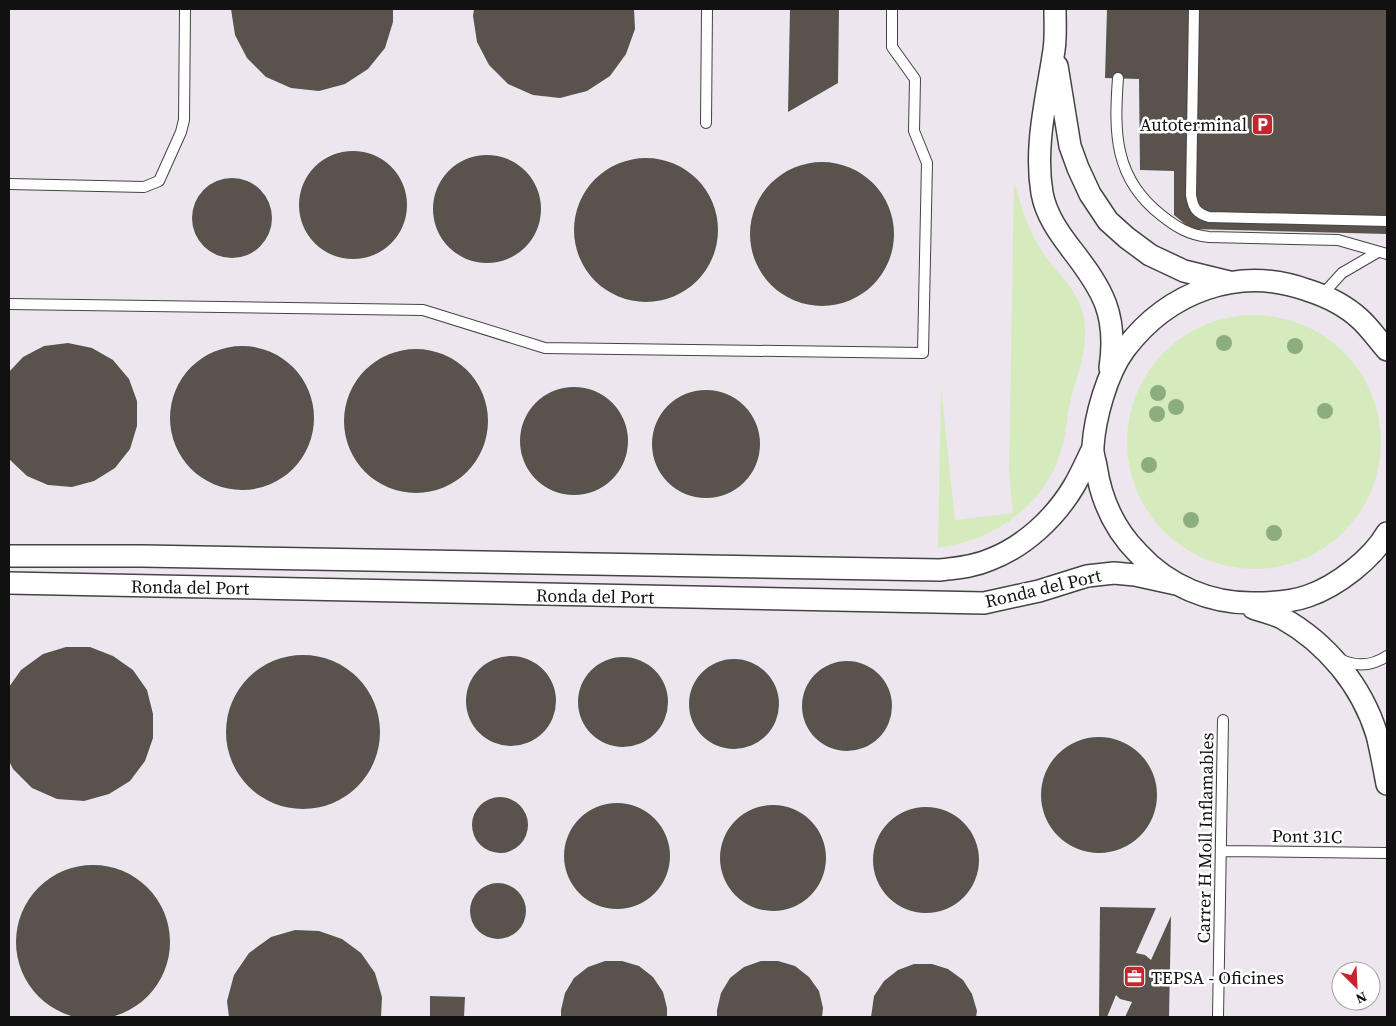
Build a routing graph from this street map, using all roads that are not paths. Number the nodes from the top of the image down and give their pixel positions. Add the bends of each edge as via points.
1 (185, 9) edge
2 (707, 9) edge
3 (892, 9) edge
4 (1055, 9) edge
5 (1194, 9) edge
6 (1054, 48) junction
7 (1118, 78) dead end
8 (706, 123) dead end
9 (9, 184) edge
10 (1387, 221) edge
11 (1383, 253) edge
12 (1229, 282) junction
13 (1322, 295) junction
14 (9, 304) edge
15 (1360, 319) junction
16 (1387, 332) edge
17 (1387, 350) edge
18 (1109, 379) junction
19 (1093, 448) junction
20 (1387, 533) edge
21 (9, 556) edge
22 (9, 583) edge
23 (1176, 584) junction
24 (1239, 604) junction
25 (1330, 655) junction
26 (1387, 656) edge
27 (1223, 720) dead end
28 (1387, 784) edge
29 (1221, 851) junction
30 (1387, 853) edge
31 (1218, 1017) edge

1 - 9 lane via 184,120 159,181 144,187
2 - 8 lane
3 - 14 lane via 892,47 914,79 914,131 927,163 923,353 545,348 423,310
4 - 6 street
5 - 10 lane via 1191,195 1196,210 1209,217
6 - 12 street via 1070,146 1090,194 1108,221 1150,255 1184,271
6 - 18 street via 1040,134 1040,178 1049,216 1102,294 1113,333
7 - 11 lane via 1116,130 1125,171 1151,207 1185,232 1209,237 1338,240
11 - 13 lane via 1342,272
12 - 13 street via 1263,280 1292,284
12 - 18 street via 1192,293 1156,316 1124,350
13 - 15 street
15 - 16 street
15 - 17 street
18 - 19 street
19 - 21 street, Ronda del Port via 1062,503 1027,539 987,561 940,570
19 - 23 street via 1099,487 1125,540 1148,564
20 - 24 street via 1366,560 1337,581 1308,596 1275,603
22 - 23 street, Ronda del Port via 976,603 1014,598 1087,576 1114,573
23 - 24 street via 1208,597
24 - 25 street via 1281,618 1307,634
25 - 26 lane via 1346,662 1365,664
25 - 28 street via 1348,676 1367,709 1377,735
27 - 29 lane, Carrer H Moll Inflamables
29 - 30 lane, Pont 31C
29 - 31 lane, Carrer H Moll Inflamables

